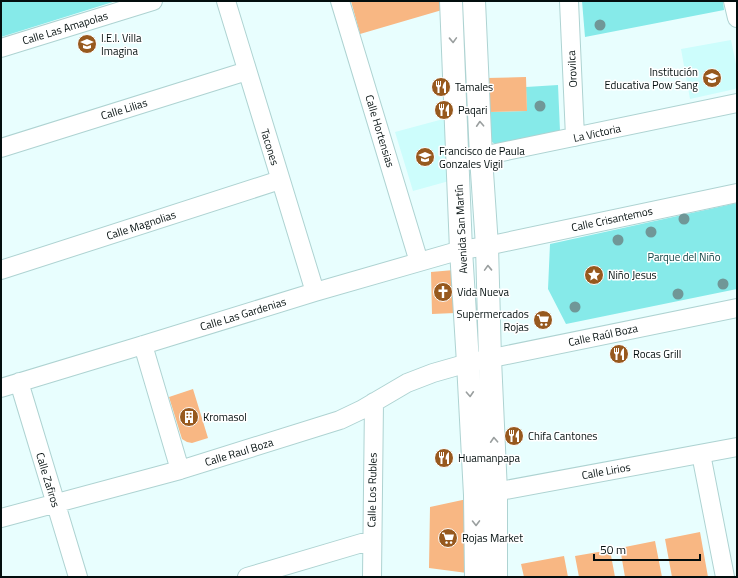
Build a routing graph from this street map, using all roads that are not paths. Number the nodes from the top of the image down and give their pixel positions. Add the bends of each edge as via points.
1 (153, 1) edge
2 (226, 1) edge
3 (340, 1) edge
4 (451, 1) edge
5 (474, 1) edge
6 (569, 1) edge
7 (733, 1) edge
8 (737, 18) edge
9 (1, 48) edge
10 (247, 71) junction
11 (737, 103) edge
12 (575, 137) junction
13 (1, 148) edge
14 (481, 157) junction
15 (458, 161) junction
16 (280, 180) junction
17 (737, 193) edge
18 (487, 246) junction
19 (461, 250) junction
20 (419, 262) junction
21 (1, 270) edge
22 (315, 292) junction
23 (737, 308) edge
24 (143, 345) junction
25 (490, 359) junction
26 (468, 363) junction
27 (18, 382) junction
28 (1, 388) edge
29 (374, 402) junction
30 (737, 447) edge
31 (701, 454) junction
32 (180, 470) junction
33 (496, 492) junction
34 (475, 496) junction
35 (55, 503) junction
36 (1, 518) edge
37 (372, 540) junction
38 (78, 577) edge
39 (247, 577) edge
40 (372, 577) edge
41 (476, 577) edge
42 (496, 577) edge
43 (725, 577) edge

1 - 9 street, Calle Las Amapolas
2 - 10 street, Tacones
3 - 20 street, Calle Hortensias
4 -> 15 main road, Avenida San Martín
14 -> 5 main road
6 - 12 street, Orovilca
7 - 8 street
10 - 13 street, Calle Lilias
10 - 16 street, Tacones
11 - 12 street, La Victoria
12 - 14 street, La Victoria
14 - 15 street, La Victoria
14 - 18 main road
15 - 19 main road, Avenida San Martín
16 - 21 street, Calle Magnolias
16 - 22 street, Tacones
17 - 18 street, Calle Crisantemos
18 - 19 street, Calle Las Gardenias
25 -> 18 main road
19 - 20 street, Calle Las Gardenias
19 - 26 main road, Avenida San Martín
20 - 22 street, Calle Las Gardenias
22 - 24 street, Calle Las Gardenias
23 - 25 street, Calle Raúl Boza
24 - 27 street, Calle Las Gardenias
24 - 32 street
25 - 26 street, Calle Raúl Boza
33 -> 25 main road
26 - 29 street, Calle Raul Boza via 407,383
26 -> 34 main road, Avenida San Martín
27 - 28 street, Calle Las Gardenias
27 - 35 street, Calle Zafiros
29 - 32 street, Calle Raul Boza via 340,420
29 - 37 street, Calle Los Rubles
30 - 31 street, Calle Lirios
31 - 33 street, Calle Lirios
31 - 43 street
32 - 35 street, Calle Raul Boza
33 - 34 street, Calle Lirios
33 - 42 main road
34 -> 41 main road, Avenida San Martín
35 - 36 street, Calle Raul Boza
35 - 38 street, Calle Zafiros
37 - 39 street
37 - 40 street, Calle Los Rubles

